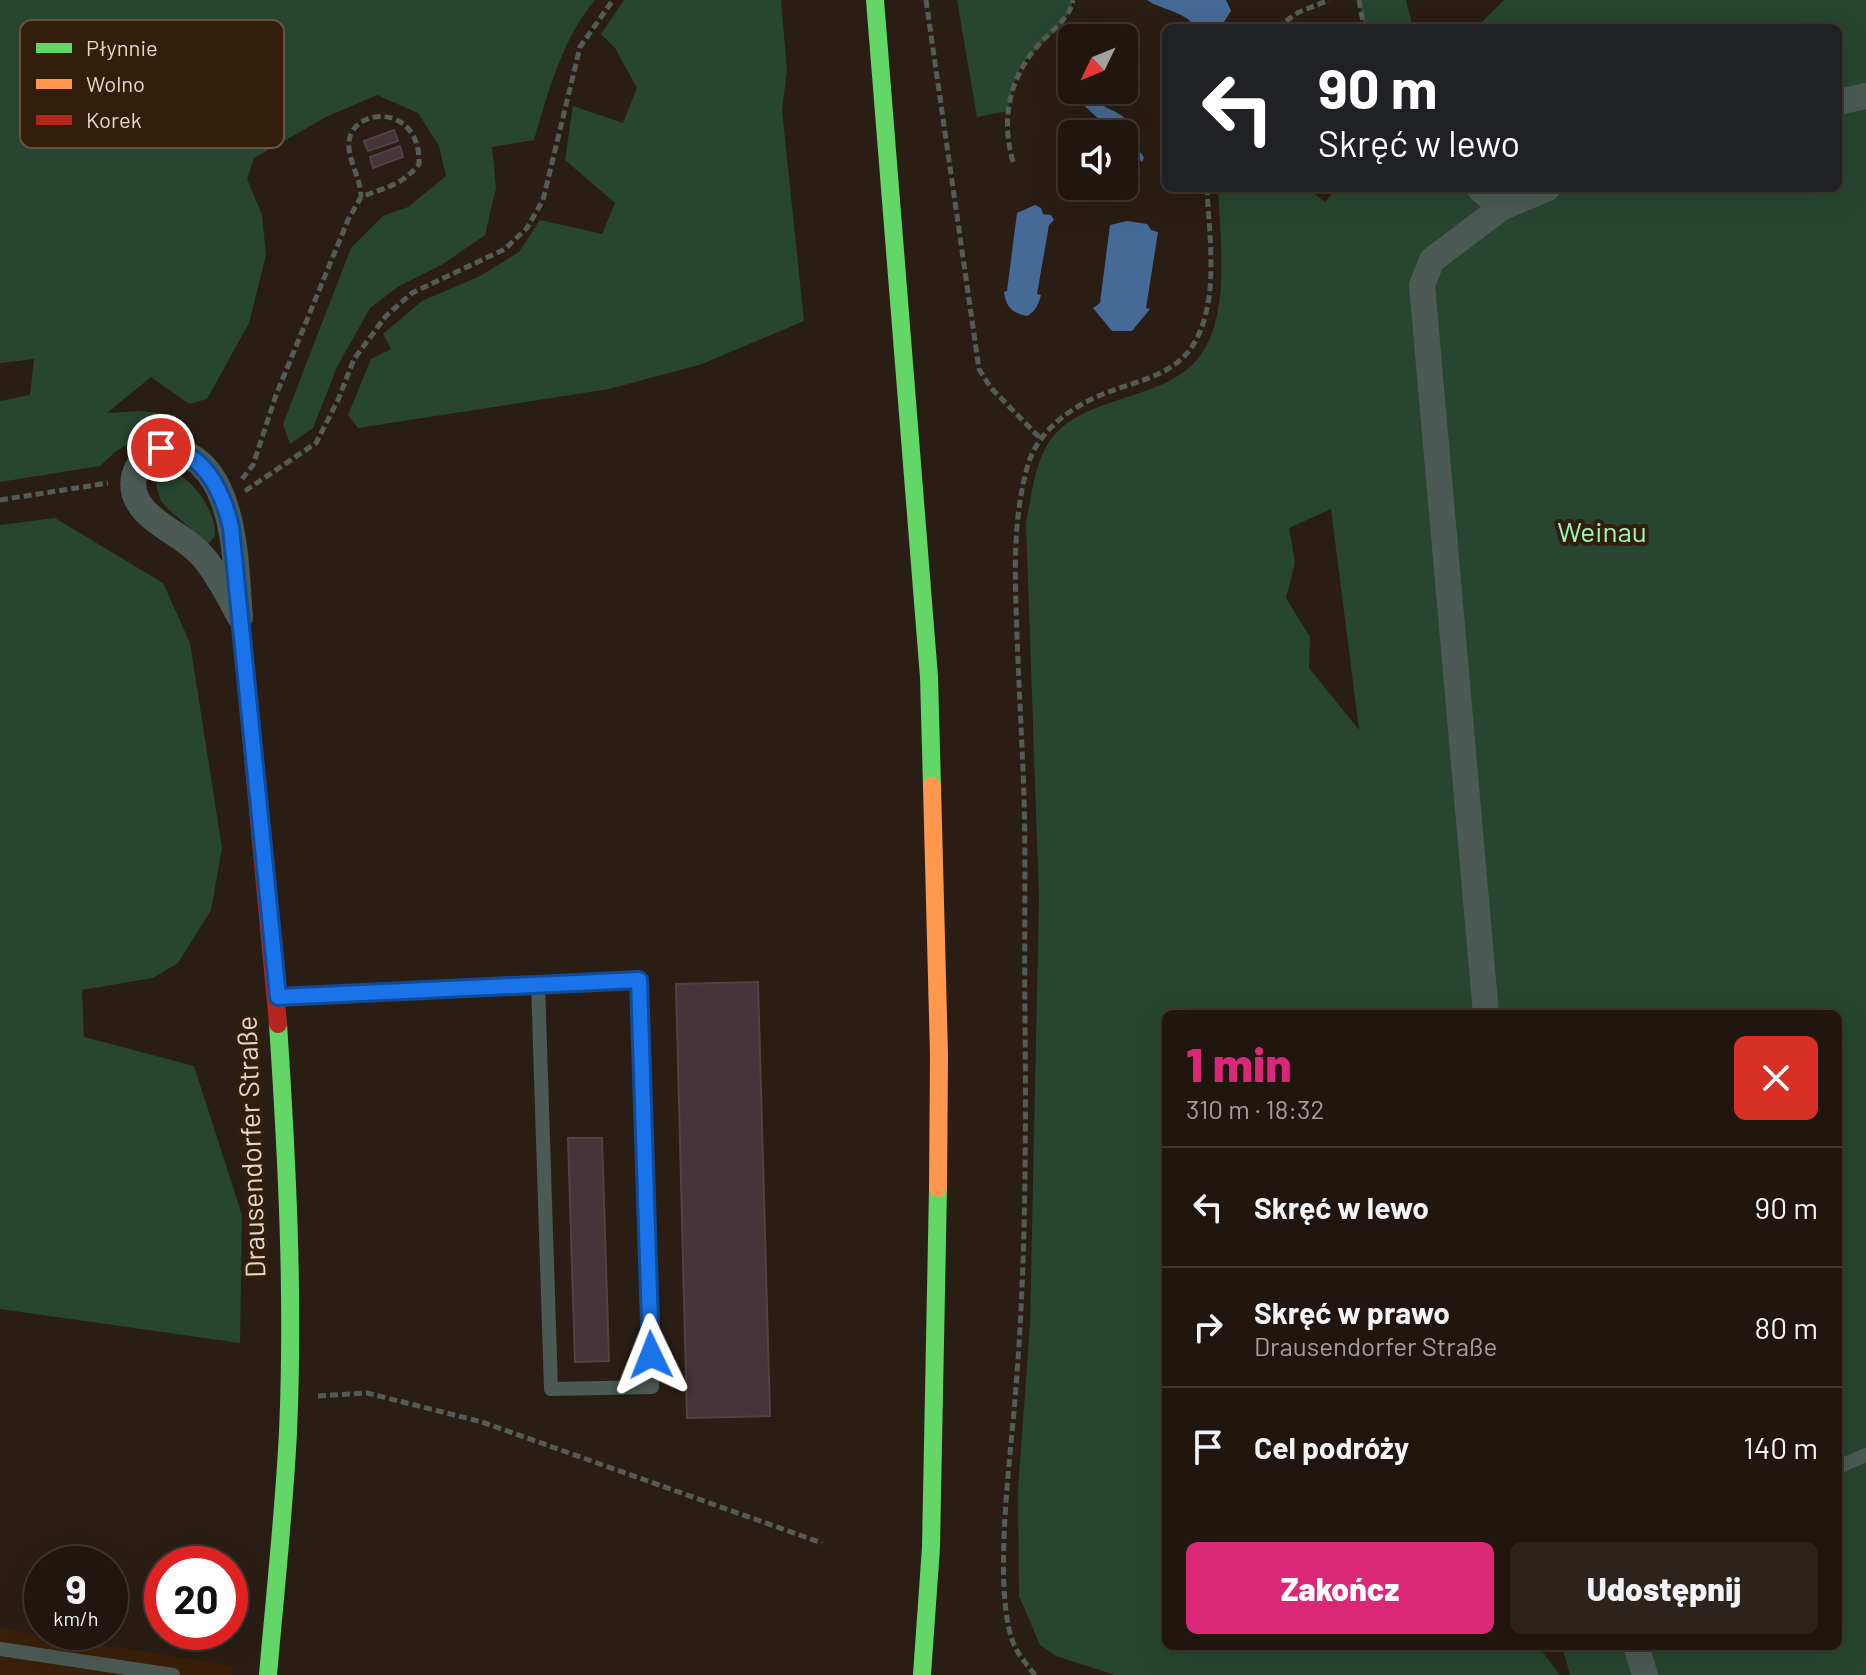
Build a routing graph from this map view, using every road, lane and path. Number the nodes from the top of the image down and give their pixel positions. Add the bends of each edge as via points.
1 (613, 0) edge
2 (875, 0) edge
3 (926, 0) edge
4 (1073, 0) edge
5 (1329, 0) edge
6 (1359, 0) edge
7 (1282, 24) edge
8 (1363, 24) edge
9 (1866, 96) edge
10 (1842, 101) edge
11 (1013, 162) dead end
12 (1207, 192) edge
13 (1483, 192) edge
14 (1539, 192) edge
15 (361, 197) junction
16 (1501, 208) junction
17 (1040, 438) junction
18 (259, 445) dead end
19 (133, 480) junction
20 (0, 500) edge
21 (225, 503) junction
22 (240, 617) junction
23 (538, 983) junction
24 (278, 997) junction
25 (1486, 1010) edge
26 (289, 1398) junction
27 (1866, 1455) edge
28 (1842, 1465) edge
29 (822, 1543) dead end
30 (0, 1649) edge
31 (1637, 1650) edge
32 (173, 1675) edge
33 (268, 1675) edge
34 (922, 1675) edge
35 (1035, 1675) edge
36 (1645, 1675) edge

1 - 21 path via 580,47 543,200 527,228 505,249 412,293 386,316 354,359 316,443
2 - 34 main road via 929,677 938,1230 932,1517
3 - 17 path via 979,369
4 - 11 path via 1060,23 1021,66 1012,87 1007,141
5 - 7 path
6 - 8 path
9 - 10 street
12 - 17 path via 1211,279 1197,339 1166,371 1081,404
13 - 16 street
14 - 16 street
15 - 15 path via 397,185 419,164 416,138 401,121 373,116 353,132 349,143
15 - 18 path
16 - 25 street via 1432,260 1422,285
17 - 35 path via 1018,507 1014,556 1024,800 1026,1163 1004,1559 1006,1612 1015,1647
19 - 20 path
19 - 21 street, Drausendorfer Straße via 146,456 170,449 205,468
19 - 22 street, Drausendorfer Straße via 141,507 204,558
21 - 22 street, Drausendorfer Straße
22 - 24 main road, Drausendorfer Straße
23 - 23 lane via 639,980 652,1387 551,1389
23 - 24 lane
24 - 26 main road, Drausendorfer Straße via 288,1208
26 - 29 path via 367,1393 482,1422
26 - 33 main road, Drausendorfer Straße
27 - 28 lane
30 - 32 lane
31 - 36 street

